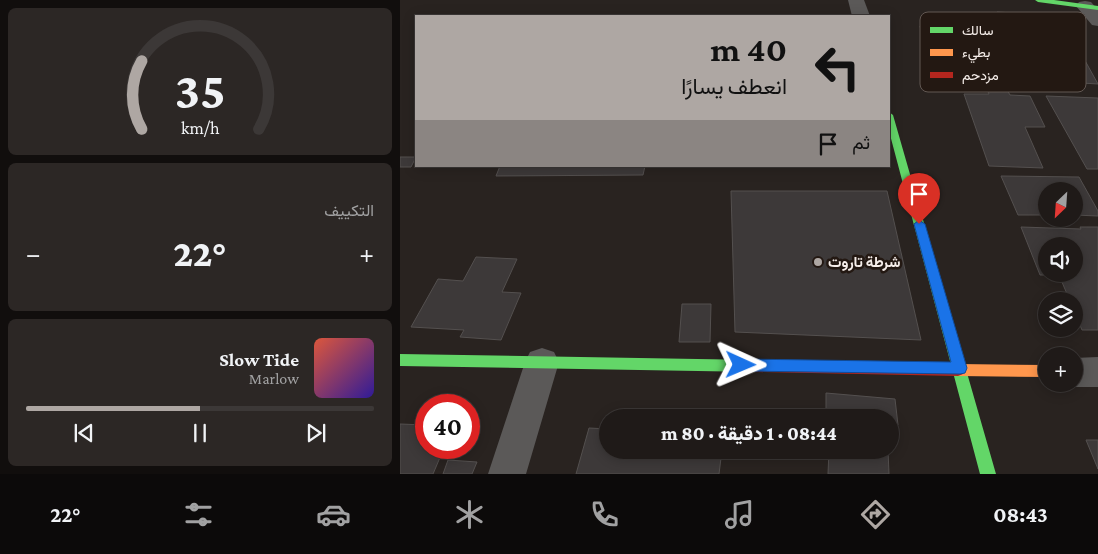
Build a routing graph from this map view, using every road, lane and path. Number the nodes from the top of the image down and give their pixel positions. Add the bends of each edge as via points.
1 (856, 0) edge
2 (1038, 0) edge
3 (1091, 7) edge
4 (861, 15) edge
5 (1098, 21) edge
6 (890, 119) edge
7 (400, 360) edge
8 (542, 362) junction
9 (960, 368) junction
10 (1038, 371) edge
11 (1083, 372) edge
12 (1098, 372) edge
13 (506, 474) edge
14 (988, 474) edge

1 - 4 street
2 - 3 street
3 - 5 street
6 - 9 street
7 - 8 street
8 - 9 street
8 - 13 street
9 - 10 street
9 - 14 street
11 - 12 street

